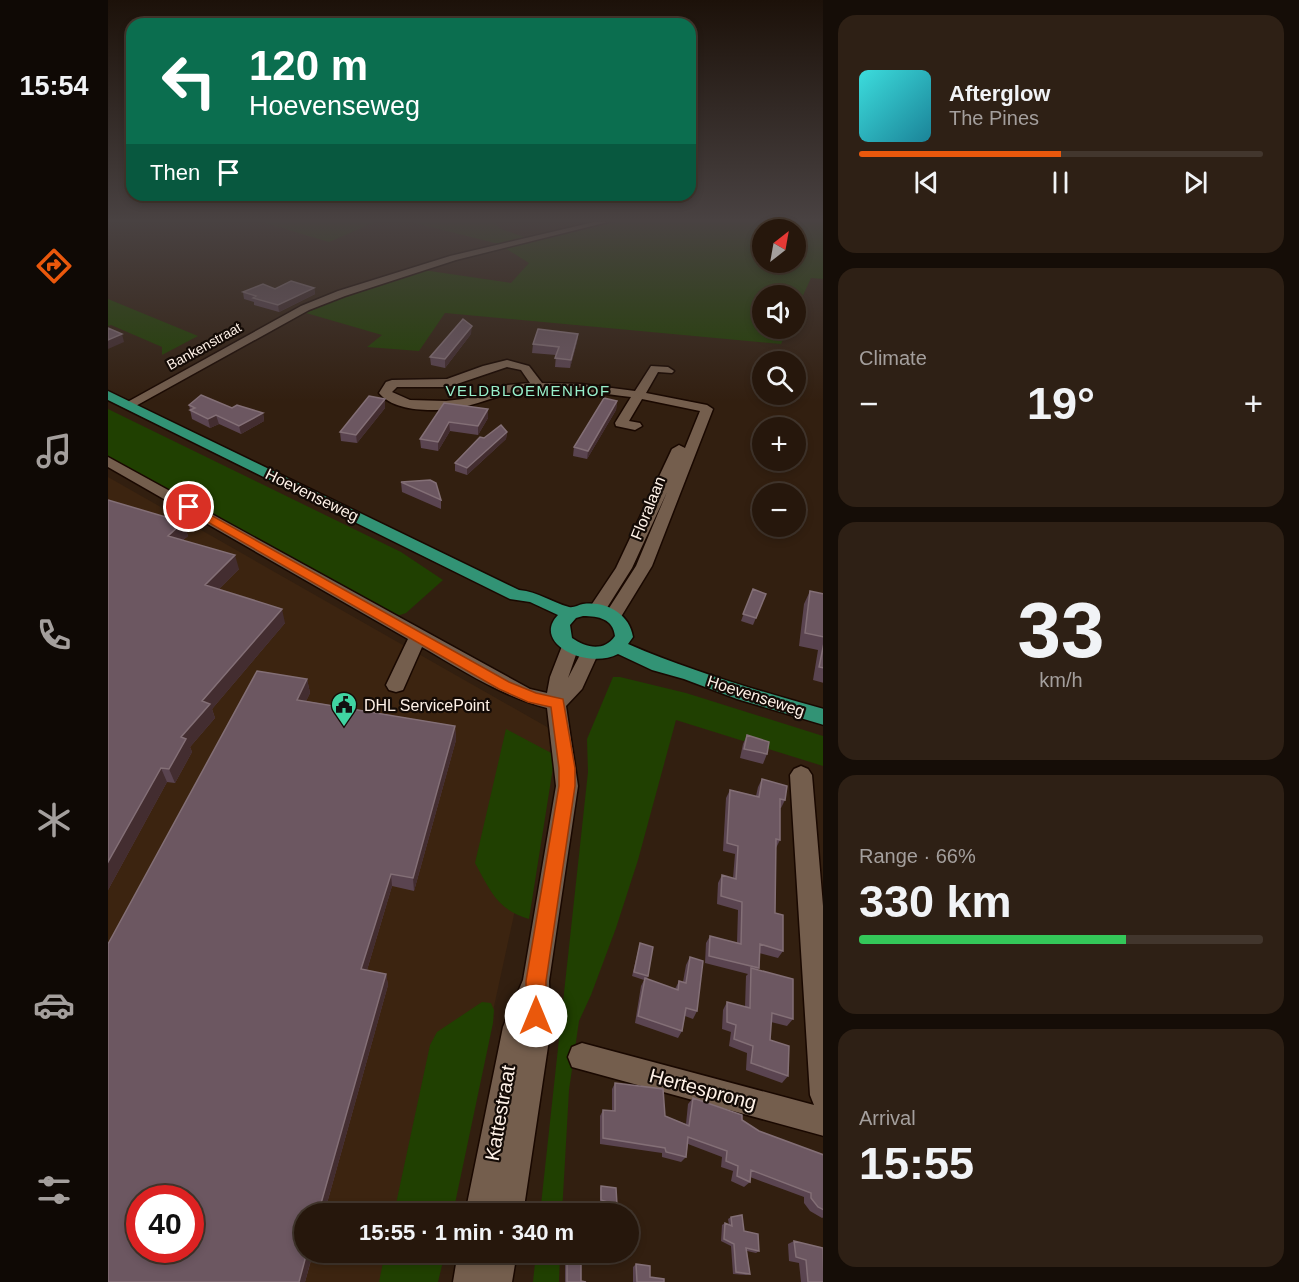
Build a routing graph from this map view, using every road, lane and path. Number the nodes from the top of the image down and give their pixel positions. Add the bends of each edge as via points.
1 (378, 282) edge
2 (668, 370) dead end
3 (539, 387) junction
4 (108, 395) edge
5 (637, 396) junction
6 (128, 405) junction
7 (635, 426) dead end
8 (108, 461) edge
9 (605, 613) junction
10 (566, 618) junction
11 (419, 638) junction
12 (621, 642) junction
13 (570, 646) junction
14 (589, 654) junction
15 (396, 685) dead end
16 (557, 703) junction
17 (823, 717) edge
18 (801, 775) dead end
19 (536, 981) junction
20 (582, 1057) dead end
21 (823, 1090) edge
22 (823, 1122) edge
23 (484, 1203) edge
24 (509, 1203) edge
25 (472, 1263) edge
26 (499, 1263) edge
27 (469, 1282) edge
28 (496, 1282) edge

1 - 6 street, Bankenstraat via 305,308
2 - 5 street via 655,368
3 - 3 street via 525,369 509,364 445,383 396,383 385,393 402,402 447,405 509,389
3 - 5 street
4 - 6 main road, Hoevenseweg
5 - 7 street via 621,423
5 - 9 street, Floralaan via 703,408 644,566
6 - 10 main road, Hoevenseweg via 516,595 526,605
8 - 11 street
9 - 10 main road via 582,610
9 - 12 main road via 622,626
10 - 13 main road via 561,635
11 - 15 street
11 - 16 street via 518,692
12 - 14 main road via 600,654
12 - 17 main road, Hoevenseweg via 658,665
13 - 14 main road
13 - 16 street, Kattestraat via 558,678
14 - 16 street via 575,684
16 - 19 street, Kattestraat via 567,786
18 - 21 street
19 - 23 street, Kattestraat via 516,1027
19 - 24 street, Kattestraat via 536,1033
20 - 22 street, Hertesprong
25 - 27 street
26 - 28 street

